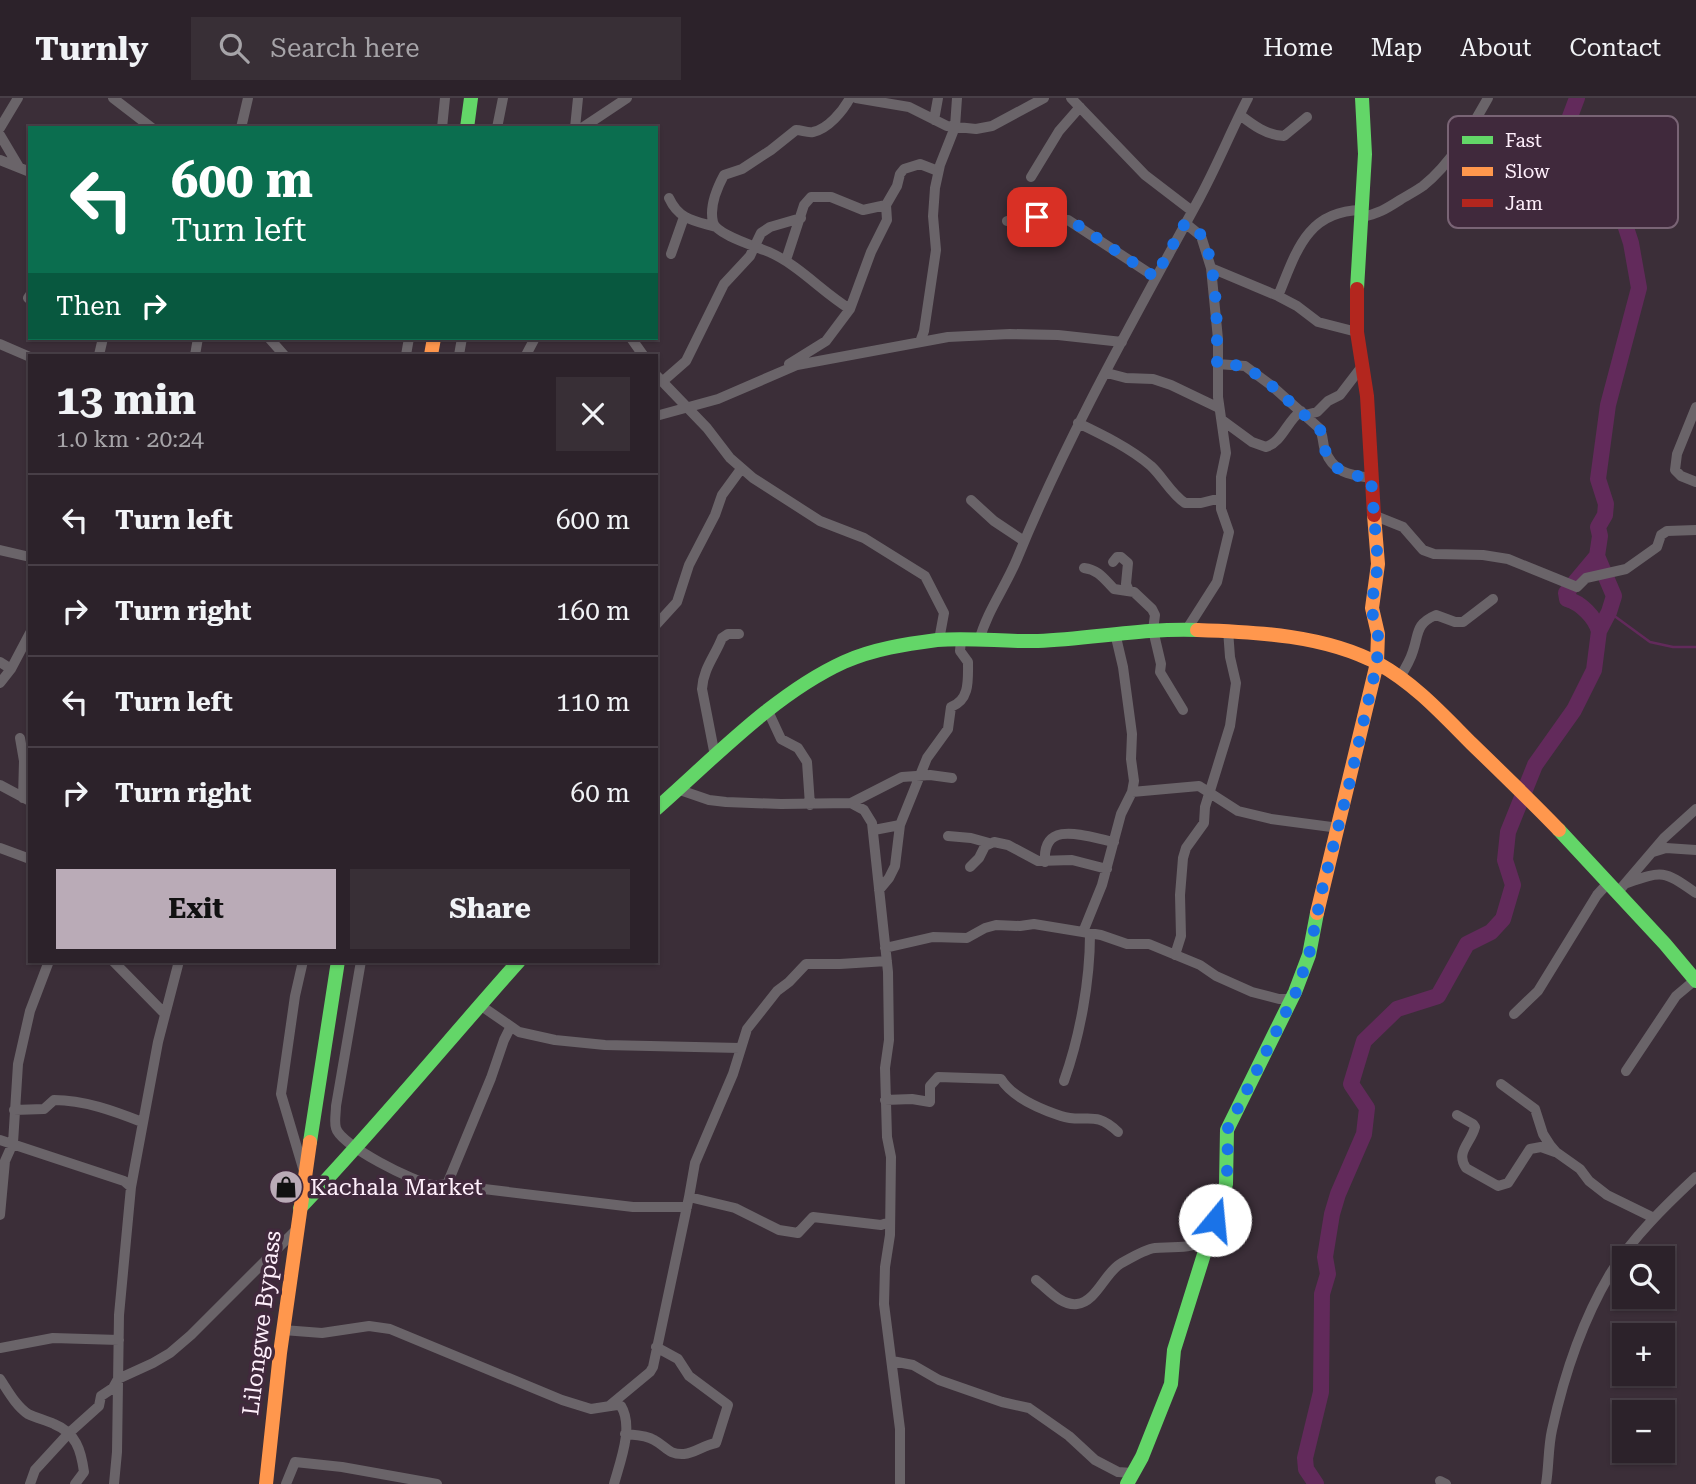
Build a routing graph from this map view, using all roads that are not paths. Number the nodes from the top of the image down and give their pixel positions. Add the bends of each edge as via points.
1 (18, 98) edge
2 (113, 98) edge
3 (248, 98) edge
4 (445, 98) edge
5 (471, 98) edge
6 (503, 98) edge
7 (578, 98) edge
8 (627, 98) edge
9 (850, 98) edge
10 (856, 98) edge
11 (938, 98) edge
12 (957, 98) edge
13 (1044, 98) edge
14 (1071, 98) edge
15 (1248, 98) edge
16 (1362, 98) edge
17 (1488, 98) edge
18 (1080, 107) junction
19 (1240, 115) junction
20 (1477, 116) edge
21 (1307, 117) dead end
22 (934, 120) junction
23 (149, 126) edge
24 (241, 126) edge
25 (442, 126) edge
26 (467, 126) edge
27 (498, 126) edge
28 (575, 126) edge
29 (585, 126) edge
30 (956, 127) junction
31 (0, 128) edge
32 (0, 135) edge
33 (1448, 158) edge
34 (0, 160) edge
35 (19, 167) junction
36 (28, 171) edge
37 (938, 171) junction
38 (1031, 177) dead end
39 (669, 198) dead end
40 (886, 205) junction
41 (1192, 211) junction
42 (1361, 213) junction
43 (684, 217) junction
44 (801, 218) junction
45 (1007, 222) dead end
46 (1185, 223) junction
47 (716, 228) junction
48 (754, 248) junction
49 (671, 254) dead end
50 (786, 260) junction
51 (1211, 268) junction
52 (1155, 277) junction
53 (1278, 296) junction
54 (850, 309) junction
55 (1357, 332) junction
56 (271, 340) edge
57 (920, 342) junction
58 (1122, 342) junction
59 (0, 344) edge
60 (283, 354) edge
61 (28, 356) edge
62 (1217, 364) junction
63 (1363, 365) junction
64 (779, 372) junction
65 (1107, 373) junction
66 (659, 378) edge
67 (1696, 407) edge
68 (689, 408) junction
69 (1219, 408) junction
70 (1303, 413) junction
71 (658, 416) edge
72 (1222, 421) junction
73 (1078, 423) junction
74 (741, 469) junction
75 (1371, 478) junction
76 (1696, 482) edge
77 (1221, 498) junction
78 (971, 500) dead end
79 (1373, 515) junction
80 (1696, 530) edge
81 (1024, 541) junction
82 (0, 550) edge
83 (28, 557) edge
84 (1113, 562) dead end
85 (1084, 568) dead end
86 (1129, 591) junction
87 (1493, 599) dead end
88 (658, 623) edge
89 (1186, 629) junction
90 (1228, 630) junction
91 (1153, 631) junction
92 (1115, 633) junction
93 (738, 634) dead end
94 (28, 637) edge
95 (939, 640) junction
96 (961, 640) junction
97 (979, 641) junction
98 (0, 662) edge
99 (1377, 663) junction
100 (11, 669) junction
101 (1400, 677) junction
102 (0, 683) edge
103 (1183, 710) dead end
104 (768, 711) junction
105 (20, 738) dead end
106 (715, 756) junction
107 (920, 775) junction
108 (952, 778) dead end
109 (0, 785) edge
110 (677, 789) junction
111 (1132, 792) junction
112 (1210, 793) junction
113 (26, 799) edge
114 (851, 803) junction
115 (810, 805) junction
116 (658, 807) edge
117 (1696, 809) edge
118 (900, 825) junction
119 (1339, 828) junction
120 (874, 830) junction
121 (948, 836) dead end
122 (1114, 842) junction
123 (989, 843) junction
124 (0, 848) edge
125 (1696, 850) edge
126 (1653, 852) junction
127 (28, 858) edge
128 (1045, 862) junction
129 (970, 867) dead end
130 (1107, 869) junction
131 (1617, 886) junction
132 (879, 890) junction
133 (1696, 893) edge
134 (1087, 933) junction
135 (885, 948) junction
136 (1175, 955) junction
137 (887, 961) junction
138 (48, 963) edge
139 (115, 963) edge
140 (178, 963) edge
141 (303, 963) edge
142 (338, 963) edge
143 (361, 963) edge
144 (517, 963) edge
145 (1696, 981) edge
146 (1291, 999) junction
147 (480, 1005) junction
148 (164, 1013) junction
149 (1514, 1014) dead end
150 (510, 1028) junction
151 (740, 1048) junction
152 (1626, 1071) dead end
153 (1064, 1080) dead end
154 (1501, 1084) dead end
155 (885, 1100) junction
156 (14, 1110) junction
157 (1457, 1115) dead end
158 (142, 1122) junction
159 (1118, 1132) dead end
160 (0, 1140) edge
161 (13, 1143) junction
162 (357, 1148) junction
163 (1556, 1152) junction
164 (305, 1175) junction
165 (1696, 1177) edge
166 (449, 1182) junction
167 (131, 1187) junction
168 (688, 1202) junction
169 (300, 1208) junction
170 (0, 1215) edge
171 (1654, 1218) junction
172 (890, 1222) junction
173 (297, 1229) junction
174 (1209, 1240) junction
175 (1036, 1280) dead end
176 (283, 1330) junction
177 (119, 1340) junction
178 (656, 1347) junction
179 (0, 1348) edge
180 (892, 1361) junction
181 (0, 1379) edge
182 (118, 1379) junction
183 (609, 1406) junction
184 (69, 1433) junction
185 (625, 1434) junction
186 (1130, 1478) edge
187 (1546, 1482) edge
188 (617, 1483) edge
189 (30, 1484) edge
190 (75, 1484) edge
191 (114, 1484) edge
192 (266, 1484) edge
193 (286, 1484) edge
194 (437, 1484) edge
195 (900, 1484) edge
196 (1559, 1484) edge

1 - 31 street
2 - 23 street
3 - 24 street
4 - 25 street
5 - 26 street
6 - 27 street
7 - 28 street
8 - 29 street
9 - 47 street via 838,116 819,130 796,130 742,169 724,175 714,197
10 - 22 street via 909,107
11 - 22 street
12 - 30 street
13 - 30 street via 985,129
14 - 18 street
15 - 19 street
16 - 42 street
17 - 20 street
18 - 38 street
18 - 41 street via 1138,168
19 - 21 street via 1256,127 1284,136
19 - 41 street
22 - 30 street
30 - 37 street
32 - 35 street
33 - 42 street via 1422,187 1385,211
34 - 35 street
35 - 36 street
37 - 40 street via 920,164 904,169
37 - 57 street via 933,216 936,250
39 - 43 street
40 - 44 street via 863,211 831,197 811,197
40 - 54 street via 887,220
41 - 46 street
42 - 53 street via 1341,212 1307,233
42 - 55 street
43 - 47 street
43 - 49 street
44 - 48 street via 764,230
44 - 50 street
45 - 52 street via 1024,217 1068,220
46 - 51 street via 1201,236
46 - 52 street
47 - 48 street
48 - 50 street
48 - 66 street via 724,284 686,361
50 - 54 street
51 - 53 street
51 - 62 street
52 - 58 street
53 - 55 street via 1318,322
54 - 64 street via 826,341
55 - 63 street
56 - 60 street
57 - 58 street via 991,333
57 - 64 street
58 - 65 street
59 - 61 street
62 - 69 street
62 - 70 street via 1245,366
63 - 70 street via 1340,396 1317,412
63 - 75 street
64 - 68 street
65 - 69 street via 1171,384
65 - 73 street
66 - 68 street
67 - 76 street via 1675,470
68 - 71 street
68 - 74 street
69 - 72 street
70 - 72 street via 1266,447
70 - 75 street via 1322,432 1333,465 1351,476
72 - 77 street via 1226,453
73 - 77 street via 1143,460 1185,503
73 - 81 street
74 - 88 street via 722,495 677,602
74 - 95 street via 820,521 864,538 920,571 944,613
75 - 79 street
77 - 89 street via 1229,532 1222,567
78 - 81 street
79 - 80 street via 1403,527 1423,550 1434,554 1507,559 1577,587 1586,578 1626,569 1657,547 1667,531
79 - 99 street via 1378,564 1371,608 1378,634
81 - 97 street via 985,619
82 - 83 street
84 - 86 street via 1121,557 1128,563
85 - 86 street via 1094,569 1114,589
86 - 91 street via 1152,609
87 - 101 street via 1463,622 1436,615 1427,619 1416,634 1414,650
89 - 90 street
89 - 91 street
90 - 99 street via 1329,645
90 - 112 street via 1236,683 1230,726
91 - 92 street
91 - 103 street via 1160,672
92 - 97 street
92 - 111 street via 1132,734
93 - 106 street via 722,638 702,681
94 - 100 street
95 - 96 street
95 - 104 street via 897,646 845,662
96 - 97 street
96 - 107 street via 960,651 968,662 966,695 951,707 948,729
98 - 100 street
99 - 101 street
99 - 119 street
100 - 102 street
101 - 131 street
104 - 106 street
104 - 115 street via 781,739 798,748 807,762
105 - 113 street
106 - 110 street
107 - 108 street
107 - 114 street via 897,779
107 - 118 street
109 - 113 street
110 - 115 street via 709,800
110 - 116 street
111 - 112 street via 1199,786
111 - 122 street
112 - 119 street via 1249,814
112 - 136 street via 1204,823 1183,858 1181,936
114 - 115 street
114 - 120 street via 864,810
117 - 126 street
118 - 120 street
118 - 132 street via 895,866
119 - 146 street via 1309,955
120 - 132 street
121 - 123 street
122 - 128 street via 1060,833 1044,848
122 - 130 street
123 - 128 street via 1002,843
123 - 129 street
124 - 127 street
125 - 126 street
126 - 131 street
128 - 130 street via 1072,860
130 - 134 street
131 - 133 street via 1659,873
131 - 145 street
131 - 149 street via 1597,895 1538,991
132 - 135 street
134 - 135 street via 1034,924 996,925 967,939 933,937
134 - 136 street via 1127,944 1149,944
134 - 153 street via 1090,952 1079,1028
135 - 137 street
136 - 146 street via 1252,992
137 - 151 street via 806,964 751,1023
137 - 155 street
138 - 156 street via 21,1048
139 - 148 street
140 - 148 street
141 - 164 street via 281,1094
142 - 164 street, Lilongwe Bypass
143 - 162 street via 336,1106 336,1129
144 - 147 street
145 - 152 street via 1676,996
146 - 174 street via 1227,1130 1226,1184
147 - 150 street
147 - 162 street
148 - 158 street
150 - 151 street via 528,1035 605,1045
150 - 166 street
151 - 168 street via 695,1163
154 - 163 street via 1535,1109 1543,1135
155 - 159 street via 929,1102 930,1086 938,1077 1001,1079 1008,1091 1062,1116 1094,1117
155 - 172 street via 891,1157
156 - 158 street via 44,1109 54,1100 65,1100
156 - 161 street
157 - 163 street via 1475,1127 1461,1154 1463,1164 1498,1186 1508,1183 1530,1149
158 - 167 street
160 - 161 street
161 - 167 street
161 - 170 street via 5,1161
162 - 166 street via 410,1177 433,1185
162 - 169 street
163 - 171 street via 1607,1195
164 - 169 street, Lilongwe Bypass
165 - 171 street
166 - 168 street via 633,1207
167 - 177 street
168 - 172 street via 735,1209 779,1230 798,1233 813,1217 881,1225
168 - 178 street
169 - 173 street, Lilongwe Bypass
171 - 187 street via 1610,1274 1579,1335 1551,1434
172 - 180 street via 883,1284
173 - 176 street, Lilongwe Bypass
173 - 182 street via 177,1347
174 - 175 street via 1153,1248 1118,1265 1081,1304 1066,1304
174 - 186 street via 1174,1350 1171,1384
176 - 183 street via 390,1329 562,1400 591,1409
176 - 192 street, Lilongwe Bypass
177 - 179 street via 53,1338
177 - 182 street
178 - 183 street via 650,1372
178 - 185 street via 678,1359 689,1376 728,1405 716,1443 682,1454 669,1452 654,1440
180 - 186 street via 1029,1408 1096,1460
180 - 195 street via 900,1429
181 - 184 street via 28,1414
182 - 184 street via 99,1406
182 - 191 street
183 - 185 street via 624,1409
184 - 189 street via 35,1470
184 - 190 street via 80,1446 85,1472
185 - 188 street
187 - 196 street
193 - 194 street via 295,1462

